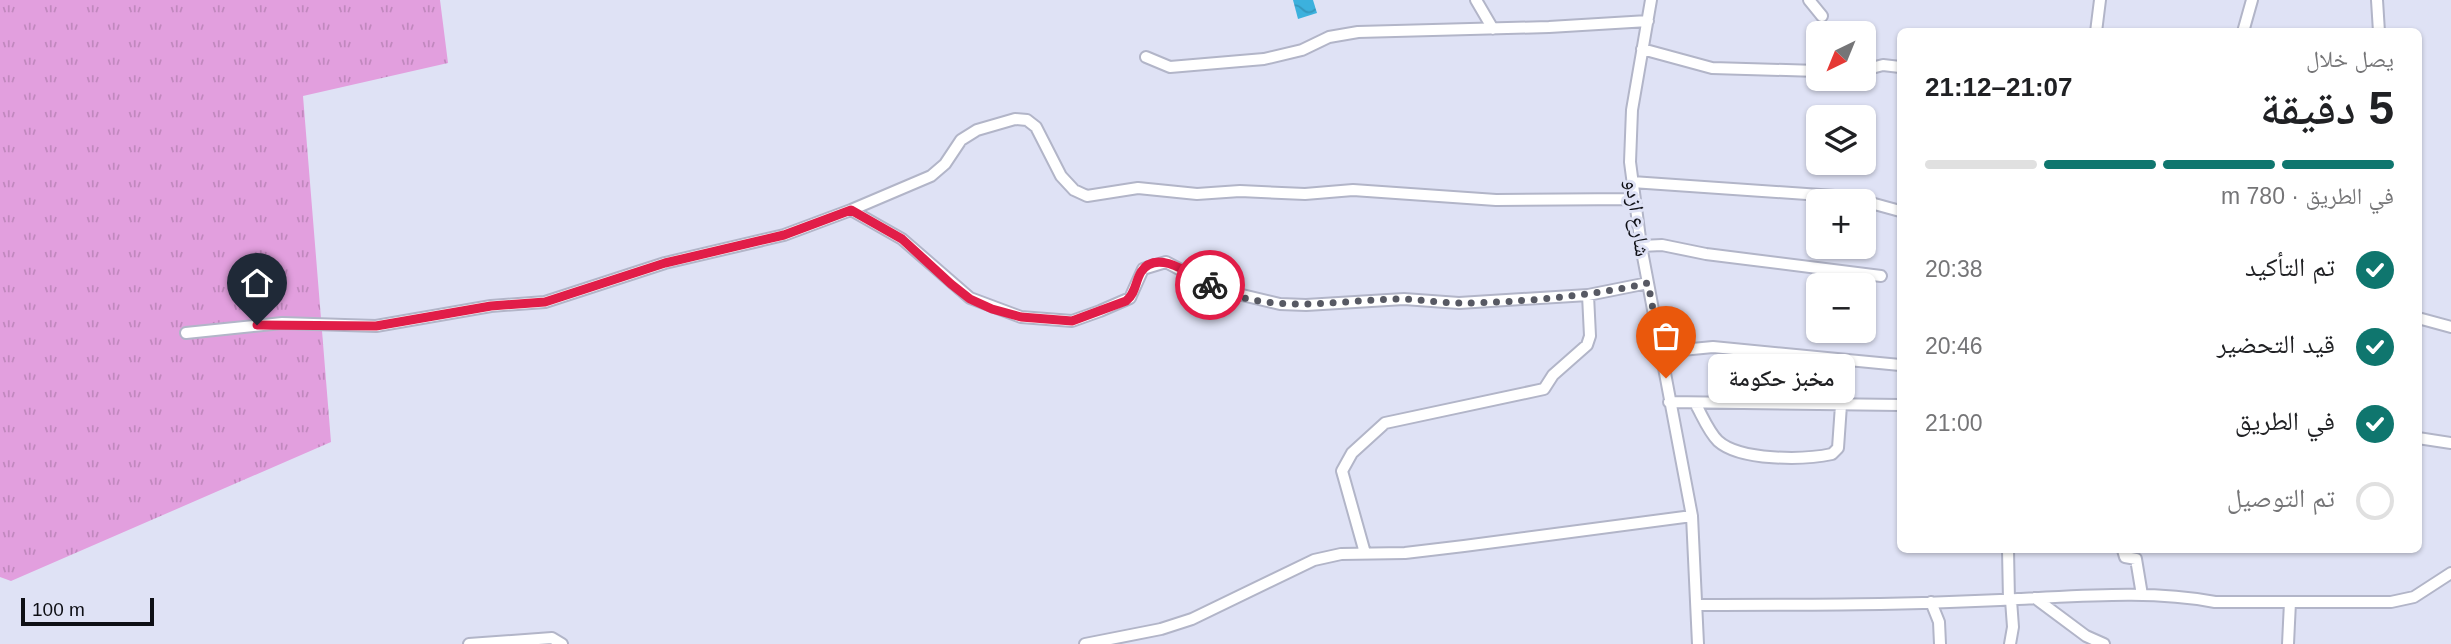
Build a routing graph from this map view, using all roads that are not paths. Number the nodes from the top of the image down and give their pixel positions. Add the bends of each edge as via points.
1 (1476, 0) edge
2 (1651, 0) edge
3 (1809, 0) edge
4 (2100, 0) edge
5 (2252, 0) edge
6 (2377, 0) edge
7 (1822, 16) dead end
8 (1648, 21) junction
9 (2096, 28) edge
10 (2244, 28) edge
11 (2379, 28) edge
12 (1493, 29) junction
13 (1642, 49) junction
14 (1146, 57) dead end
15 (1876, 67) edge
16 (1897, 67) edge
17 (1806, 71) edge
18 (1632, 182) junction
19 (1634, 199) junction
20 (851, 210) junction
21 (1897, 210) edge
22 (1641, 246) junction
23 (1881, 276) dead end
24 (1648, 283) junction
25 (1588, 295) junction
26 (2422, 319) edge
27 (2451, 327) edge
28 (186, 332) dead end
29 (1661, 352) junction
30 (1897, 365) edge
31 (1670, 402) junction
32 (1695, 402) junction
33 (1841, 405) junction
34 (1897, 405) edge
35 (2422, 439) edge
36 (2451, 443) edge
37 (1692, 516) junction
38 (1365, 553) junction
39 (2008, 553) edge
40 (2124, 553) edge
41 (2451, 573) edge
42 (2142, 595) junction
43 (2035, 598) junction
44 (2010, 600) junction
45 (1931, 602) junction
46 (2290, 602) junction
47 (1698, 605) junction
48 (469, 644) edge
49 (562, 644) edge
50 (1085, 644) edge
51 (1698, 644) edge
52 (1940, 644) edge
53 (2010, 644) edge
54 (2104, 644) edge
55 (2288, 644) edge

1 - 12 street
2 - 8 street, شارع ازدو
3 - 7 street
4 - 9 street
5 - 10 street
6 - 11 street
8 - 12 street
8 - 13 street, شارع ازدو
12 - 14 street via 1359,32 1329,37 1276,56 1180,66 1162,65
13 - 17 street via 1712,68
13 - 18 street, شارع ازدو via 1632,110
15 - 16 street
18 - 19 street, شارع ازدو
18 - 21 street via 1849,197
19 - 20 street via 1496,200 1353,190 1197,194 1138,188 1087,195 1060,176 1036,127 1015,119 977,130 961,140 931,176
19 - 22 street, شارع ازدو
20 - 25 street via 902,239 970,299 992,309 1050,321 1072,321 1126,301 1143,269 1166,262 1217,289 1280,304 1404,299 1459,303
20 - 28 street via 784,235 665,263 545,302 491,306 376,326 282,323
22 - 23 street via 1662,245
22 - 24 street, شارع ازدو
24 - 25 street
24 - 29 street, شارع ازدو
25 - 38 street via 1587,345 1544,389 1385,423 1352,453 1342,471 1343,481
26 - 27 street
29 - 30 street via 1713,347
29 - 31 street, شارع ازدو
31 - 32 street
31 - 37 street, شارع ازدو
32 - 33 street
32 - 33 street via 1724,445 1774,456 1832,454 1838,448
33 - 34 street
35 - 36 street
37 - 38 street via 1464,546
37 - 47 street, شارع ازدو
38 - 50 street via 1314,560 1192,619
39 - 44 street
40 - 42 street via 2136,559
41 - 46 street via 2402,601
42 - 43 street
42 - 46 street
43 - 44 street
43 - 54 street
44 - 45 street
44 - 53 street
45 - 47 street
45 - 52 street via 1940,622
46 - 55 street
47 - 51 street, شارع ازدو
48 - 49 street via 552,638

